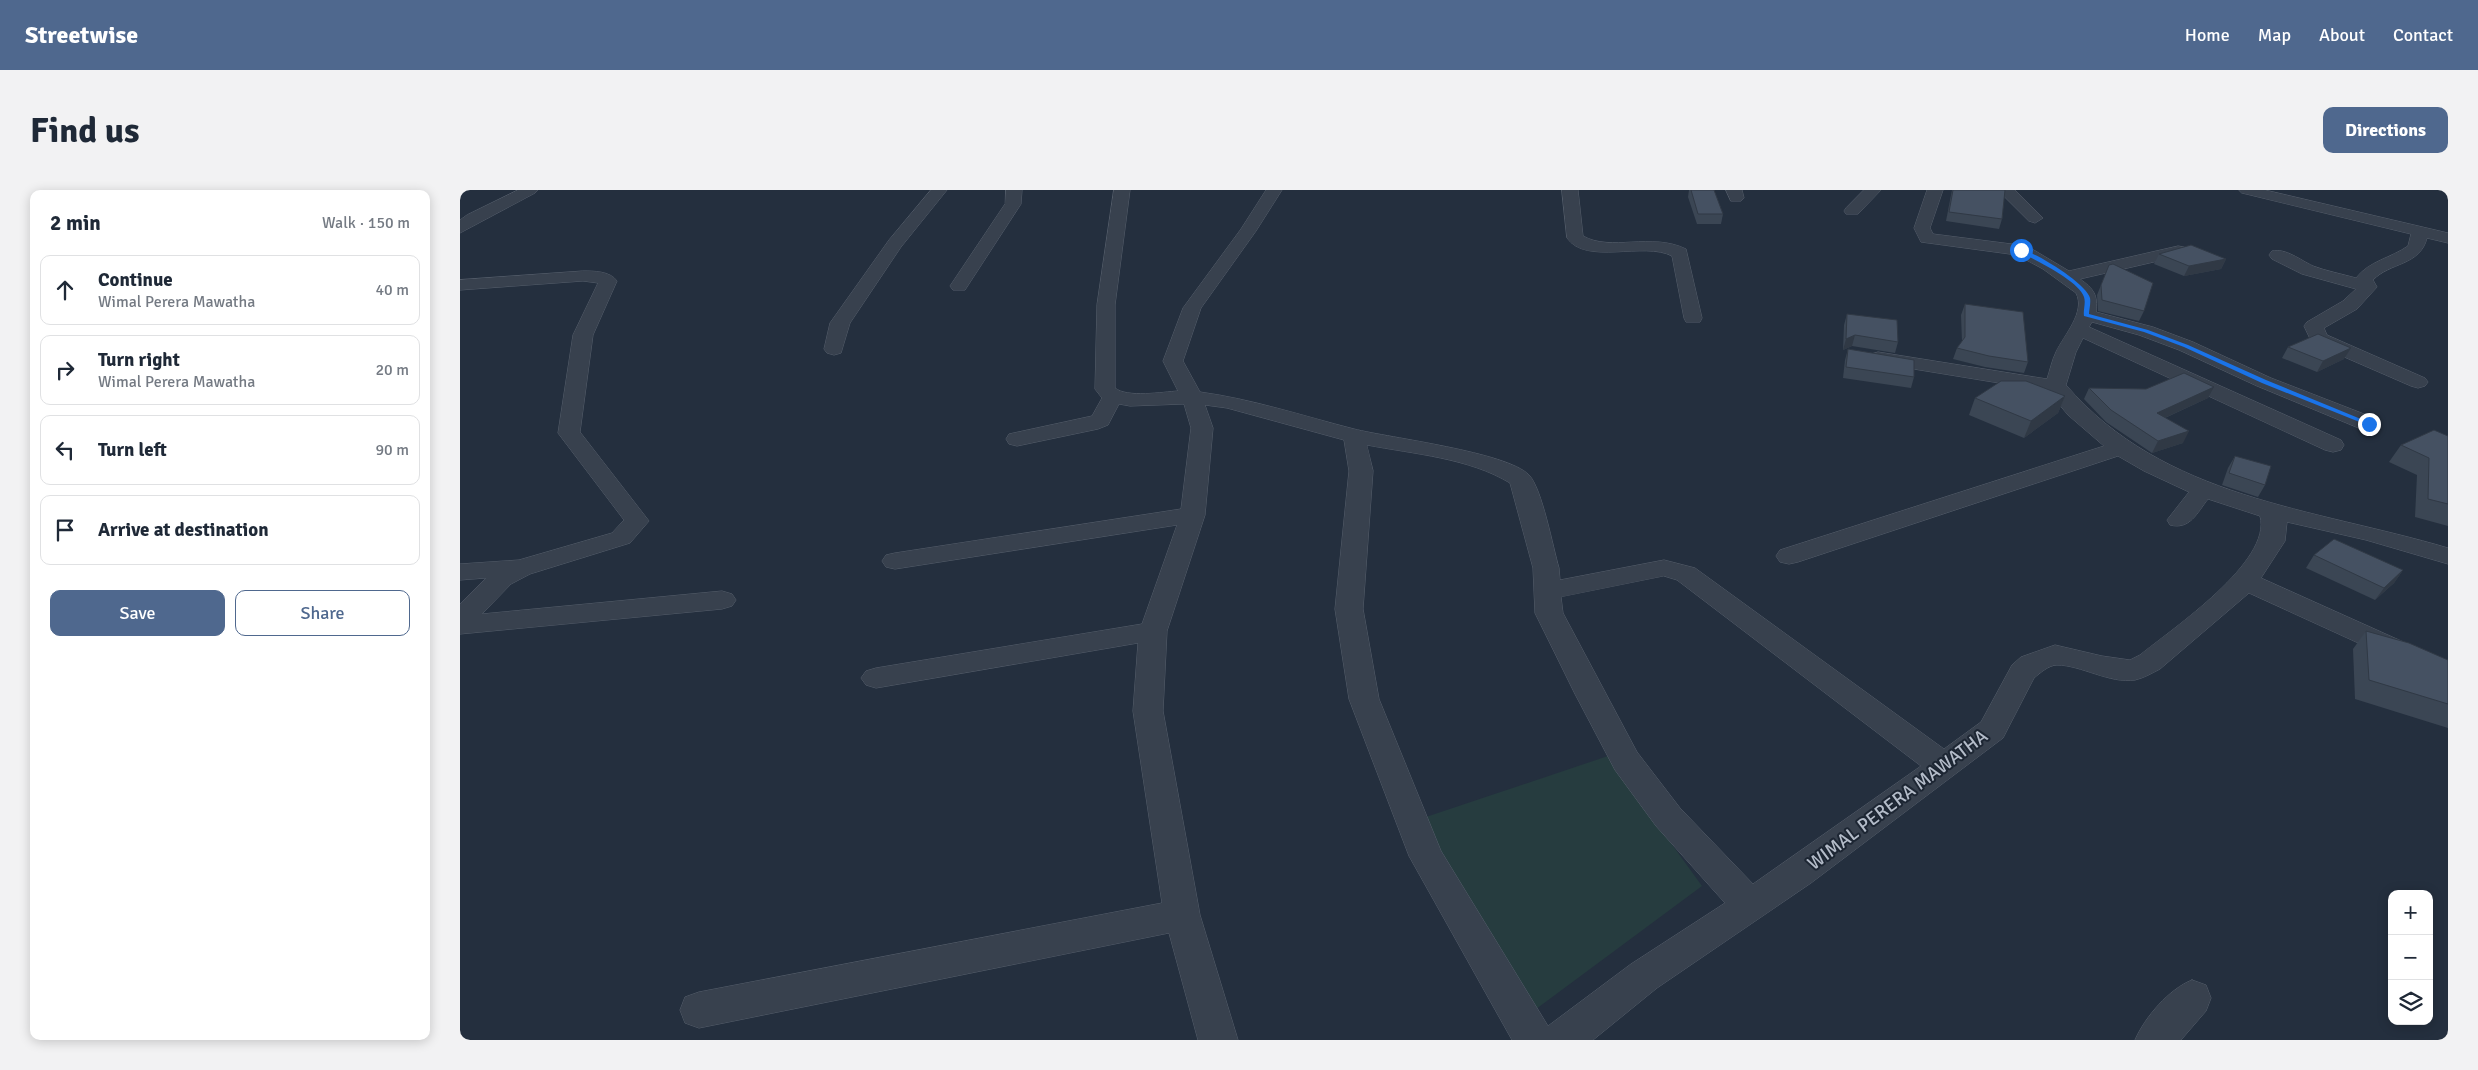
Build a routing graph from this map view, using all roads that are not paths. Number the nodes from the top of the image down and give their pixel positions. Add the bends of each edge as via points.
1 (530, 190) edge
2 (939, 190) edge
3 (1014, 190) edge
4 (1122, 190) edge
5 (1274, 190) edge
6 (1570, 190) edge
7 (1873, 190) edge
8 (1934, 190) edge
9 (2006, 190) edge
10 (2247, 190) edge
11 (1852, 211) dead end
12 (2035, 218) dead end
13 (2372, 220) junction
14 (460, 228) edge
15 (2420, 231) junction
16 (2356, 235) dead end
17 (2448, 238) edge
18 (2178, 251) edge
19 (2278, 255) dead end
20 (2067, 277) junction
21 (460, 286) edge
22 (959, 286) dead end
23 (2368, 287) junction
24 (1693, 318) dead end
25 (2082, 322) junction
26 (834, 349) dead end
27 (1862, 356) edge
28 (2418, 382) dead end
29 (2055, 386) junction
30 (1113, 397) junction
31 (1192, 397) junction
32 (2369, 424) dead end
33 (1354, 436) junction
34 (1017, 439) dead end
35 (2334, 446) dead end
36 (2119, 448) junction
37 (2203, 490) junction
38 (2271, 511) junction
39 (1192, 515) junction
40 (2179, 520) dead end
41 (1789, 556) dead end
42 (2448, 556) edge
43 (895, 561) dead end
44 (521, 568) junction
45 (460, 572) edge
46 (2246, 581) junction
47 (1548, 591) junction
48 (722, 600) dead end
49 (460, 620) edge
50 (460, 625) edge
51 (1153, 631) junction
52 (2448, 674) edge
53 (876, 678) dead end
54 (1944, 766) junction
55 (1749, 904) junction
56 (1182, 915) junction
57 (2192, 998) dead end
58 (699, 1010) dead end
59 (1218, 1040) edge
60 (1534, 1040) edge
61 (1562, 1040) edge
62 (2155, 1040) edge

1 - 14 street via 473,218
2 - 26 street via 895,244 840,323
3 - 22 street via 1013,204
4 - 30 street via 1106,305 1105,389
5 - 31 street via 1192,308 1173,361
6 - 24 street via 1575,238 1582,244 1664,247 1680,253
7 - 11 street
8 - 20 street via 1922,228 1927,238 2016,249
9 - 12 street
10 - 13 street
13 - 15 street
13 - 16 street
15 - 17 street
15 - 23 street via 2416,248 2401,259 2374,269 2364,279
18 - 20 street
19 - 23 street via 2308,270
20 - 25 street via 2083,290 2088,299
21 - 44 street via 583,276 608,281 583,334 570,433 636,522 621,538
23 - 28 street via 2350,305 2314,326 2320,340
25 - 29 street via 2066,352
25 - 32 street via 2146,331
25 - 35 street via 2250,410
27 - 29 street
29 - 36 street via 2072,409
30 - 31 street via 1130,400
30 - 34 street via 1100,420
31 - 33 street via 1228,402
31 - 39 street via 1202,428
33 - 47 street via 1458,458 1519,479 1525,490 1546,568
33 - 60 street via 1361,471 1349,609 1364,698 1426,856
36 - 37 street
36 - 41 street
37 - 38 street
37 - 40 street
38 - 42 street via 2374,534
38 - 46 street, WIMAL PERERA MAWATHA via 2275,524 2272,541
39 - 43 street
39 - 51 street
44 - 45 street
44 - 49 street via 502,578
46 - 52 street
46 - 54 street, WIMAL PERERA MAWATHA via 2150,662 2133,670 2055,655 2031,664 2022,672 1992,730
47 - 54 street via 1664,568 1686,574
47 - 55 street via 1549,613 1626,760 1668,817
48 - 50 street
51 - 53 street
51 - 56 street via 1148,711
54 - 55 street, WIMAL PERERA MAWATHA via 1799,872
55 - 61 street, WIMAL PERERA MAWATHA via 1644,976
56 - 58 street
56 - 59 street
57 - 62 street

